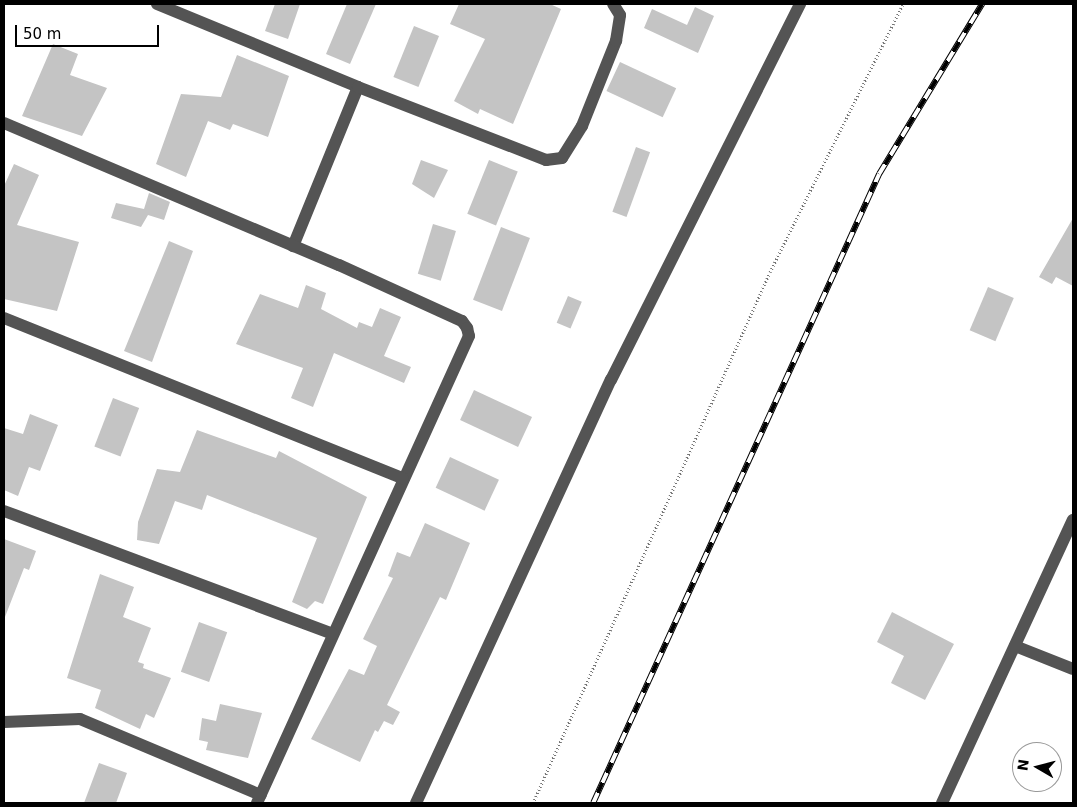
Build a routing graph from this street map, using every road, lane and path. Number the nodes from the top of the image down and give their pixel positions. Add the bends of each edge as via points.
1 (157, 4) edge
2 (613, 4) edge
3 (800, 4) edge
4 (903, 4) edge
5 (358, 87) junction
6 (4, 123) edge
7 (293, 246) junction
8 (4, 318) edge
9 (404, 478) junction
10 (4, 511) edge
11 (1073, 520) edge
12 (333, 634) junction
13 (1015, 646) junction
14 (1073, 669) edge
15 (4, 722) edge
16 (259, 799) edge
17 (416, 803) edge
18 (533, 803) edge
19 (942, 803) edge

1 - 5 street
2 - 5 street via 620,15 616,41 582,126 562,158 546,160
3 - 17 street via 611,380
4 - 18 path via 770,272
5 - 7 street
6 - 7 street
7 - 9 street via 462,321 467,328 469,336
8 - 9 street
9 - 12 street
10 - 12 street
11 - 13 street
12 - 16 street
13 - 14 street
13 - 19 street
15 - 16 street via 80,719

